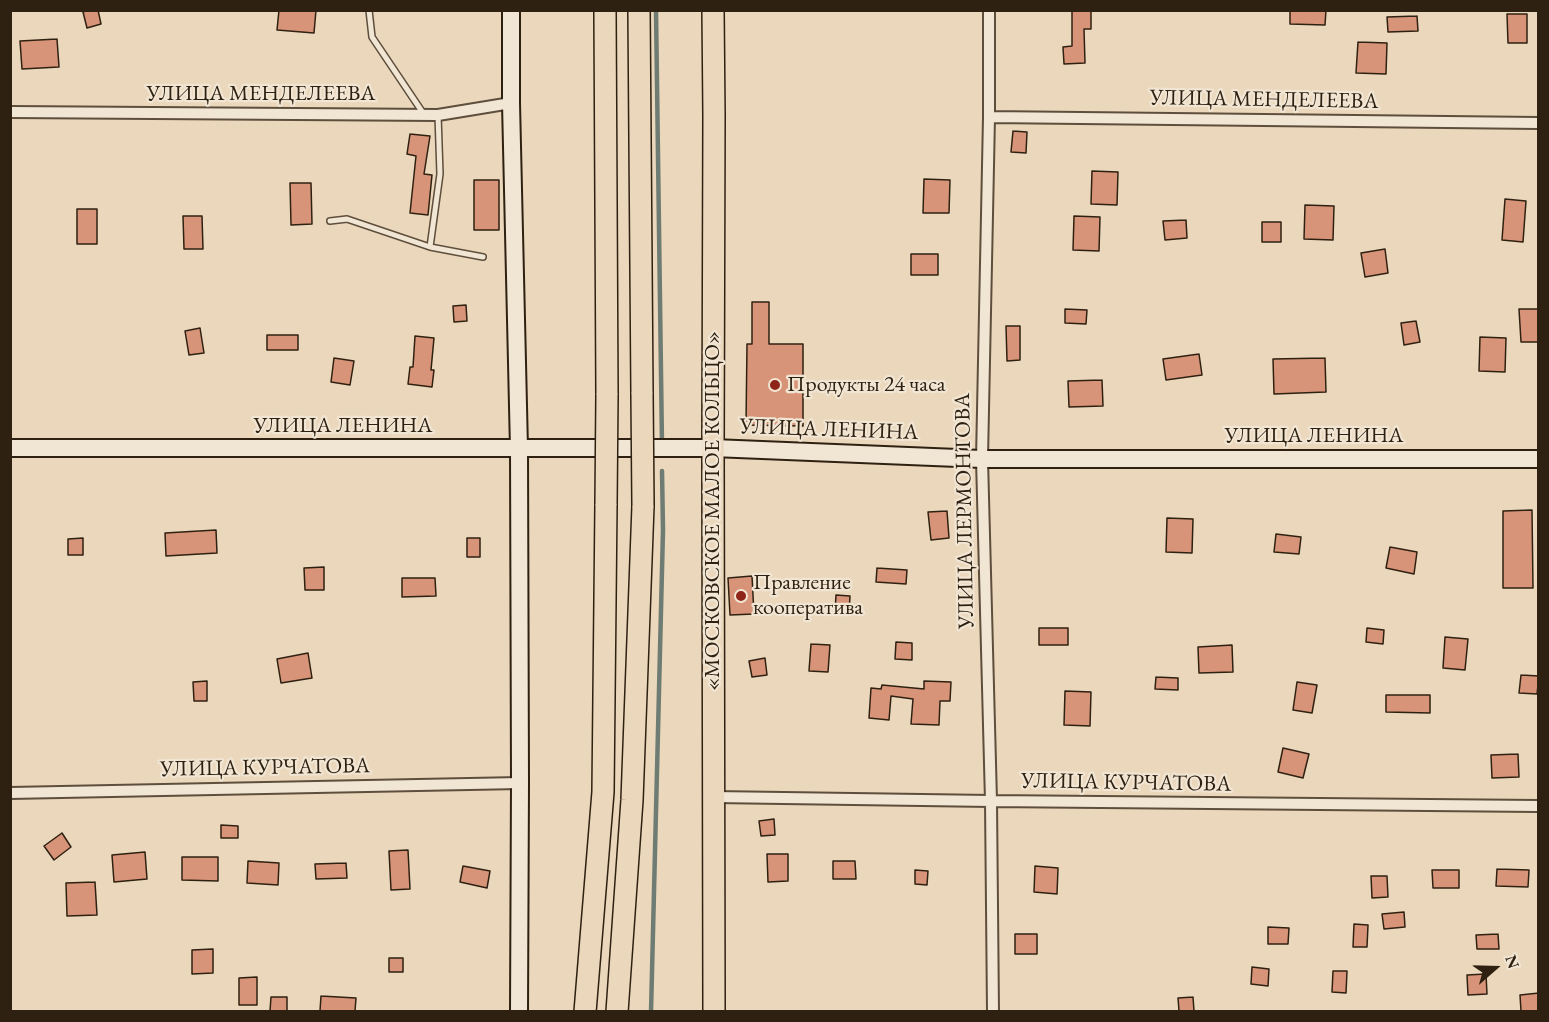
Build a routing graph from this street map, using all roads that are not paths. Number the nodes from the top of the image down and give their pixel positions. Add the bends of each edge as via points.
1 (369, 10) edge
2 (512, 10) edge
3 (605, 10) edge
4 (639, 10) edge
5 (713, 10) edge
6 (989, 10) edge
7 (511, 103) junction
8 (10, 112) edge
9 (424, 115) junction
10 (438, 115) junction
11 (989, 117) junction
12 (1539, 123) edge
13 (330, 221) dead end
14 (430, 247) junction
15 (483, 257) dead end
16 (10, 447) edge
17 (713, 448) junction
18 (519, 449) junction
19 (982, 459) junction
20 (1539, 459) edge
21 (520, 783) junction
22 (10, 793) edge
23 (714, 797) junction
24 (991, 801) junction
25 (1539, 806) edge
26 (519, 1011) edge
27 (585, 1011) edge
28 (617, 1011) edge
29 (714, 1011) edge
30 (993, 1011) edge

1 - 9 lane via 372,37
2 - 7 street
3 - 27 highway, bridge via 603,792
4 - 28 highway, bridge via 643,506 632,800
5 - 17 highway, «МОСКОВСКОЕ МАЛОЕ КОЛЬЦО»
6 - 11 street, УЛИЦА ЛЕРМОНТОВА
7 - 10 street, УЛИЦА МЕНДЕЛЕЕВА
7 - 18 street
8 - 9 street, УЛИЦА МЕНДЕЛЕЕВА
9 - 10 street, УЛИЦА МЕНДЕЛЕЕВА
10 - 14 lane via 440,174
11 - 12 street, УЛИЦА МЕНДЕЛЕЕВА
11 - 19 street, УЛИЦА ЛЕРМОНТОВА
13 - 14 lane via 347,219
14 - 15 lane
16 - 18 street, УЛИЦА ЛЕНИНА
17 - 18 street, УЛИЦА ЛЕНИНА
17 - 19 street, УЛИЦА ЛЕНИНА
17 - 23 highway, «МОСКОВСКОЕ МАЛОЕ КОЛЬЦО»
18 - 21 street
19 - 20 street, УЛИЦА ЛЕНИНА
19 - 24 street, УЛИЦА ЛЕРМОНТОВА
21 - 22 street, УЛИЦА КУРЧАТОВА
21 - 26 street
23 - 24 street, УЛИЦА КУРЧАТОВА
23 - 29 highway, «МОСКОВСКОЕ МАЛОЕ КОЛЬЦО»
24 - 25 street, УЛИЦА КУРЧАТОВА
24 - 30 street, УЛИЦА ЛЕРМОНТОВА

